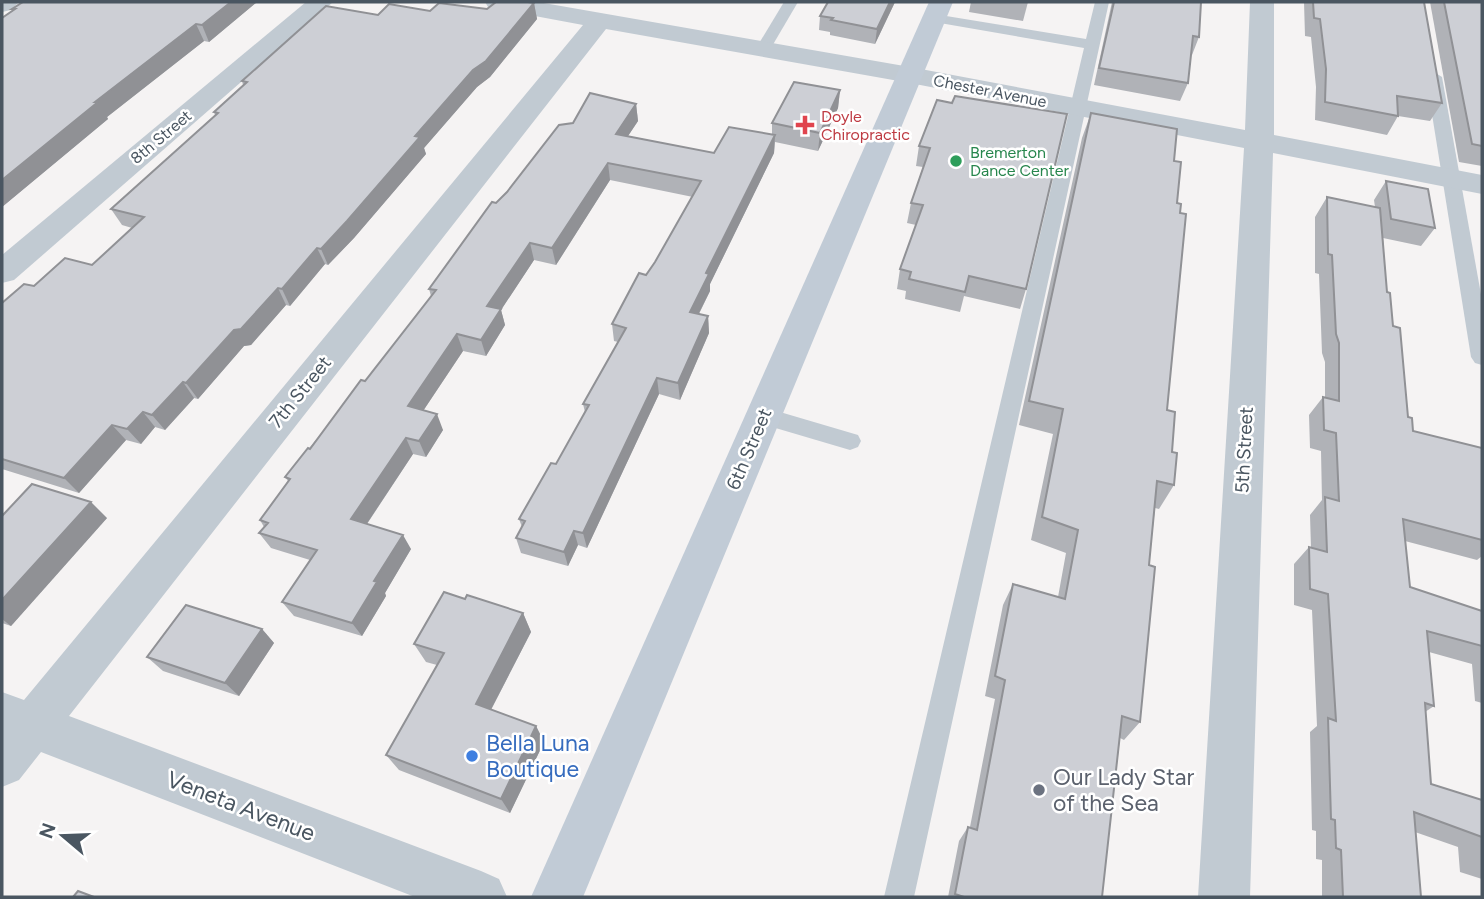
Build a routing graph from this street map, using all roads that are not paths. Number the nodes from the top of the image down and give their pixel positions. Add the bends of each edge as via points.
1 (7, 2) edge
2 (321, 2) edge
3 (497, 2) edge
4 (792, 2) edge
5 (1102, 2) edge
6 (1262, 2) edge
7 (2, 5) edge
8 (938, 10) edge
9 (599, 21) junction
10 (1092, 46) junction
11 (763, 50) junction
12 (1430, 55) edge
13 (910, 75) junction
14 (1078, 108) junction
15 (1259, 143) junction
16 (1453, 179) junction
17 (1482, 184) edge
18 (2, 271) edge
19 (1482, 356) edge
20 (763, 416) junction
21 (850, 441) dead end
22 (17, 720) edge
23 (2, 763) edge
24 (481, 897) edge
25 (557, 897) edge
26 (899, 897) edge
27 (1224, 897) edge

1 - 7 street
2 - 18 street, 8th Street
3 - 9 street, Chester Avenue
4 - 11 lane
5 - 10 lane
6 - 15 street, 5th Street
8 - 10 lane
8 - 13 main road, 6th Street
9 - 11 street, Chester Avenue
9 - 22 street, 7th Street
10 - 14 lane
11 - 13 street, Chester Avenue
12 - 16 lane
13 - 14 street, Chester Avenue
13 - 20 main road, 6th Street
14 - 15 street, Chester Avenue
14 - 26 lane
15 - 16 street, Chester Avenue
15 - 27 street, 5th Street
16 - 17 street, Chester Avenue
16 - 19 lane
20 - 21 lane
20 - 25 main road, 6th Street
22 - 23 street, 7th Street
22 - 24 street, Veneta Avenue

